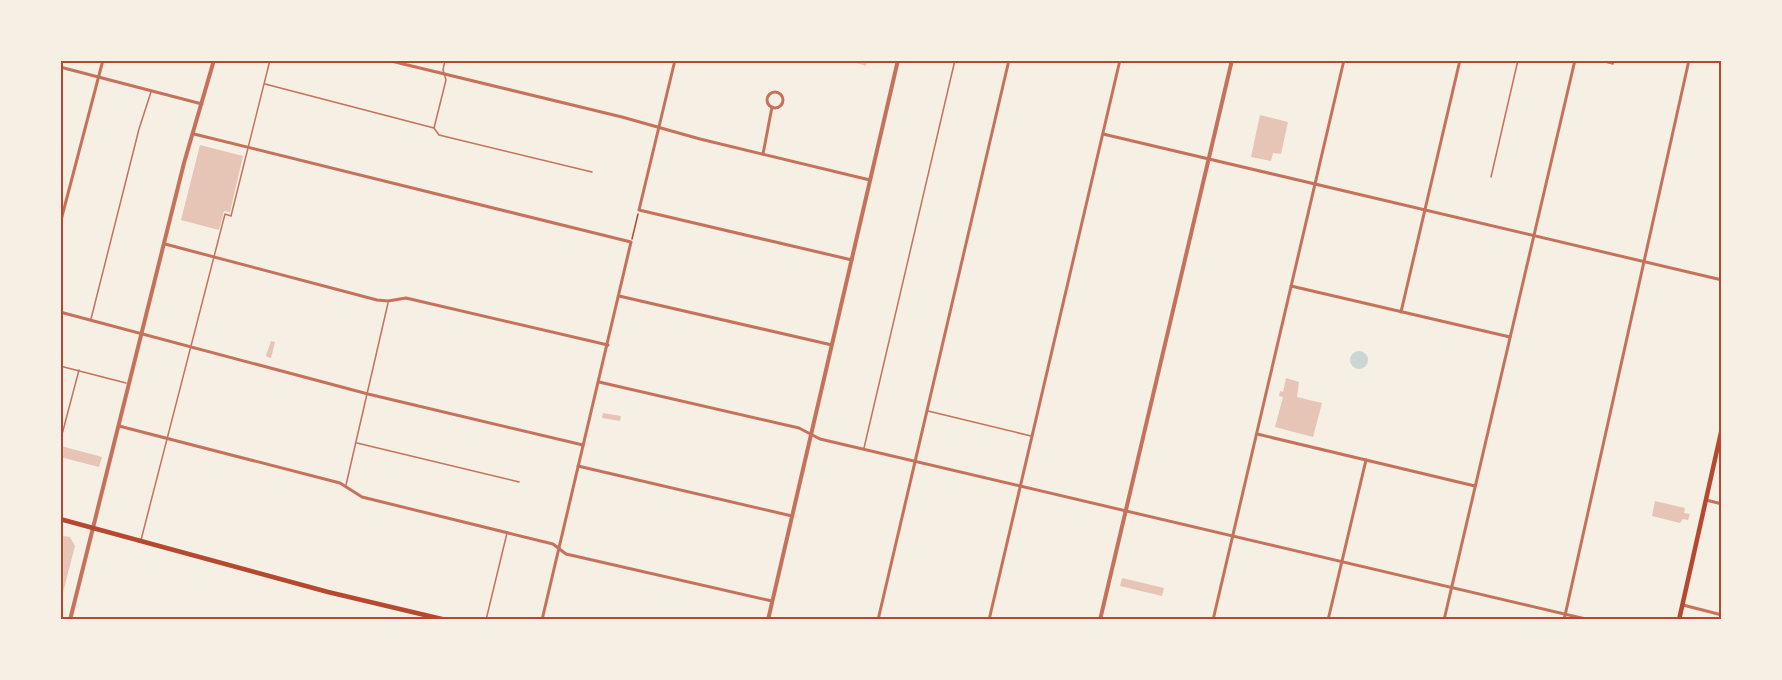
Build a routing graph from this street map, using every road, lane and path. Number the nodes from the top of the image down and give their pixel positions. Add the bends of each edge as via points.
1 (103, 60) edge
2 (214, 60) edge
3 (270, 60) edge
4 (387, 60) edge
5 (445, 60) edge
6 (675, 60) edge
7 (898, 60) edge
8 (955, 60) edge
9 (1010, 60) edge
10 (1120, 60) edge
11 (1232, 60) edge
12 (1344, 60) edge
13 (1460, 60) edge
14 (1518, 60) edge
15 (1575, 60) edge
16 (1597, 60) edge
17 (1614, 60) edge
18 (1689, 60) edge
19 (60, 67) edge
20 (444, 75) junction
21 (99, 77) junction
22 (264, 83) junction
23 (151, 91) junction
24 (202, 104) junction
25 (772, 107) junction
26 (659, 127) junction
27 (434, 128) junction
28 (194, 134) junction
29 (1103, 134) junction
30 (248, 148) junction
31 (763, 154) junction
32 (1209, 159) junction
33 (592, 172) dead end
34 (1491, 177) dead end
35 (870, 180) junction
36 (1315, 184) junction
37 (1425, 209) junction
38 (639, 210) junction
39 (60, 225) edge
40 (1534, 235) junction
41 (631, 242) junction
42 (165, 244) junction
43 (214, 258) junction
44 (852, 260) junction
45 (1644, 261) junction
46 (1722, 280) edge
47 (1291, 286) junction
48 (619, 296) junction
49 (388, 301) junction
50 (60, 312) edge
51 (1401, 312) junction
52 (91, 320) junction
53 (143, 335) junction
54 (1510, 337) junction
55 (608, 345) junction
56 (832, 345) junction
57 (191, 348) junction
58 (60, 366) edge
59 (79, 370) junction
60 (599, 381) junction
61 (130, 385) junction
62 (368, 394) junction
63 (927, 411) junction
64 (119, 426) junction
65 (1722, 428) edge
66 (1257, 434) junction
67 (812, 435) junction
68 (1032, 436) junction
69 (167, 439) junction
70 (60, 442) edge
71 (356, 442) junction
72 (584, 445) junction
73 (864, 449) junction
74 (1366, 460) junction
75 (916, 461) junction
76 (579, 466) junction
77 (519, 482) dead end
78 (345, 486) junction
79 (1020, 486) junction
80 (1475, 486) junction
81 (1706, 500) junction
82 (1722, 504) edge
83 (1126, 511) junction
84 (792, 516) junction
85 (60, 519) edge
86 (93, 528) junction
87 (507, 533) junction
88 (1232, 536) junction
89 (141, 541) junction
90 (559, 547) junction
91 (1342, 561) junction
92 (1451, 587) junction
93 (772, 601) junction
94 (1683, 604) junction
95 (1565, 614) junction
96 (1722, 615) edge
97 (70, 620) edge
98 (446, 620) edge
99 (486, 620) edge
100 (542, 620) edge
101 (768, 620) edge
102 (878, 620) edge
103 (989, 620) edge
104 (1100, 620) edge
105 (1212, 620) edge
106 (1328, 620) edge
107 (1444, 620) edge
108 (1564, 620) edge
109 (1590, 620) edge
110 (1679, 620) edge

1 - 21 street
2 - 24 street
3 - 22 lane
4 - 20 street
5 - 20 lane
6 - 26 street
7 - 35 street
8 - 73 lane
9 - 63 street
10 - 29 street
11 - 32 street
12 - 36 street
13 - 37 street
14 - 34 lane
15 - 40 street
16 - 17 lane via 1613,64
18 - 45 street
19 - 21 street
20 - 26 street
20 - 27 lane
21 - 23 street
21 - 39 street
22 - 27 lane
22 - 30 lane
23 - 24 street
23 - 52 lane
24 - 28 street
25 - 25 street via 780,106 782,101 777,93 768,96
25 - 31 street
26 - 31 street
26 - 38 street
27 - 33 lane via 439,135
28 - 30 street
28 - 42 street
29 - 32 street
29 - 68 street
30 - 41 street
30 - 43 lane via 231,216 225,214
31 - 35 street
32 - 36 street
32 - 83 street
35 - 44 street
36 - 37 street
36 - 47 street
37 - 40 street
37 - 51 street
38 - 41 path
38 - 44 street
40 - 45 street
40 - 54 street
41 - 48 street
42 - 43 street
42 - 53 street
43 - 49 street
43 - 57 lane
44 - 56 street
45 - 46 street
45 - 95 street
47 - 51 street
47 - 66 street
48 - 55 street
48 - 56 street
49 - 55 street via 406,298
49 - 62 lane
50 - 52 street
51 - 54 street
52 - 53 street
53 - 57 street
53 - 61 street
54 - 80 street
55 - 60 street
56 - 67 street
57 - 62 street
57 - 69 lane
58 - 59 lane
59 - 61 lane
59 - 70 lane
60 - 67 street via 799,428
60 - 72 street
61 - 64 street
62 - 71 lane
62 - 72 street
63 - 68 lane
63 - 75 street
64 - 69 street
64 - 86 street
65 - 81 main road
66 - 74 street
66 - 88 street
67 - 73 street
67 - 84 street
68 - 79 street
69 - 78 street
69 - 89 lane
71 - 77 lane
71 - 78 lane
72 - 76 street
73 - 75 street
74 - 80 street
74 - 91 street
75 - 79 street
75 - 102 street
76 - 84 street
76 - 90 street
78 - 87 street via 362,497
79 - 83 street
79 - 103 street
80 - 92 street
81 - 82 street
81 - 94 main road
83 - 88 street
83 - 104 street
84 - 93 street
85 - 86 main road
86 - 89 main road
86 - 97 street
87 - 90 street
87 - 99 lane
88 - 91 street
88 - 105 street
89 - 98 main road
90 - 93 street via 566,554
90 - 100 street
91 - 92 street
91 - 106 street
92 - 95 street
92 - 107 street
93 - 101 street
94 - 96 street
94 - 110 main road
95 - 108 street
95 - 109 street

